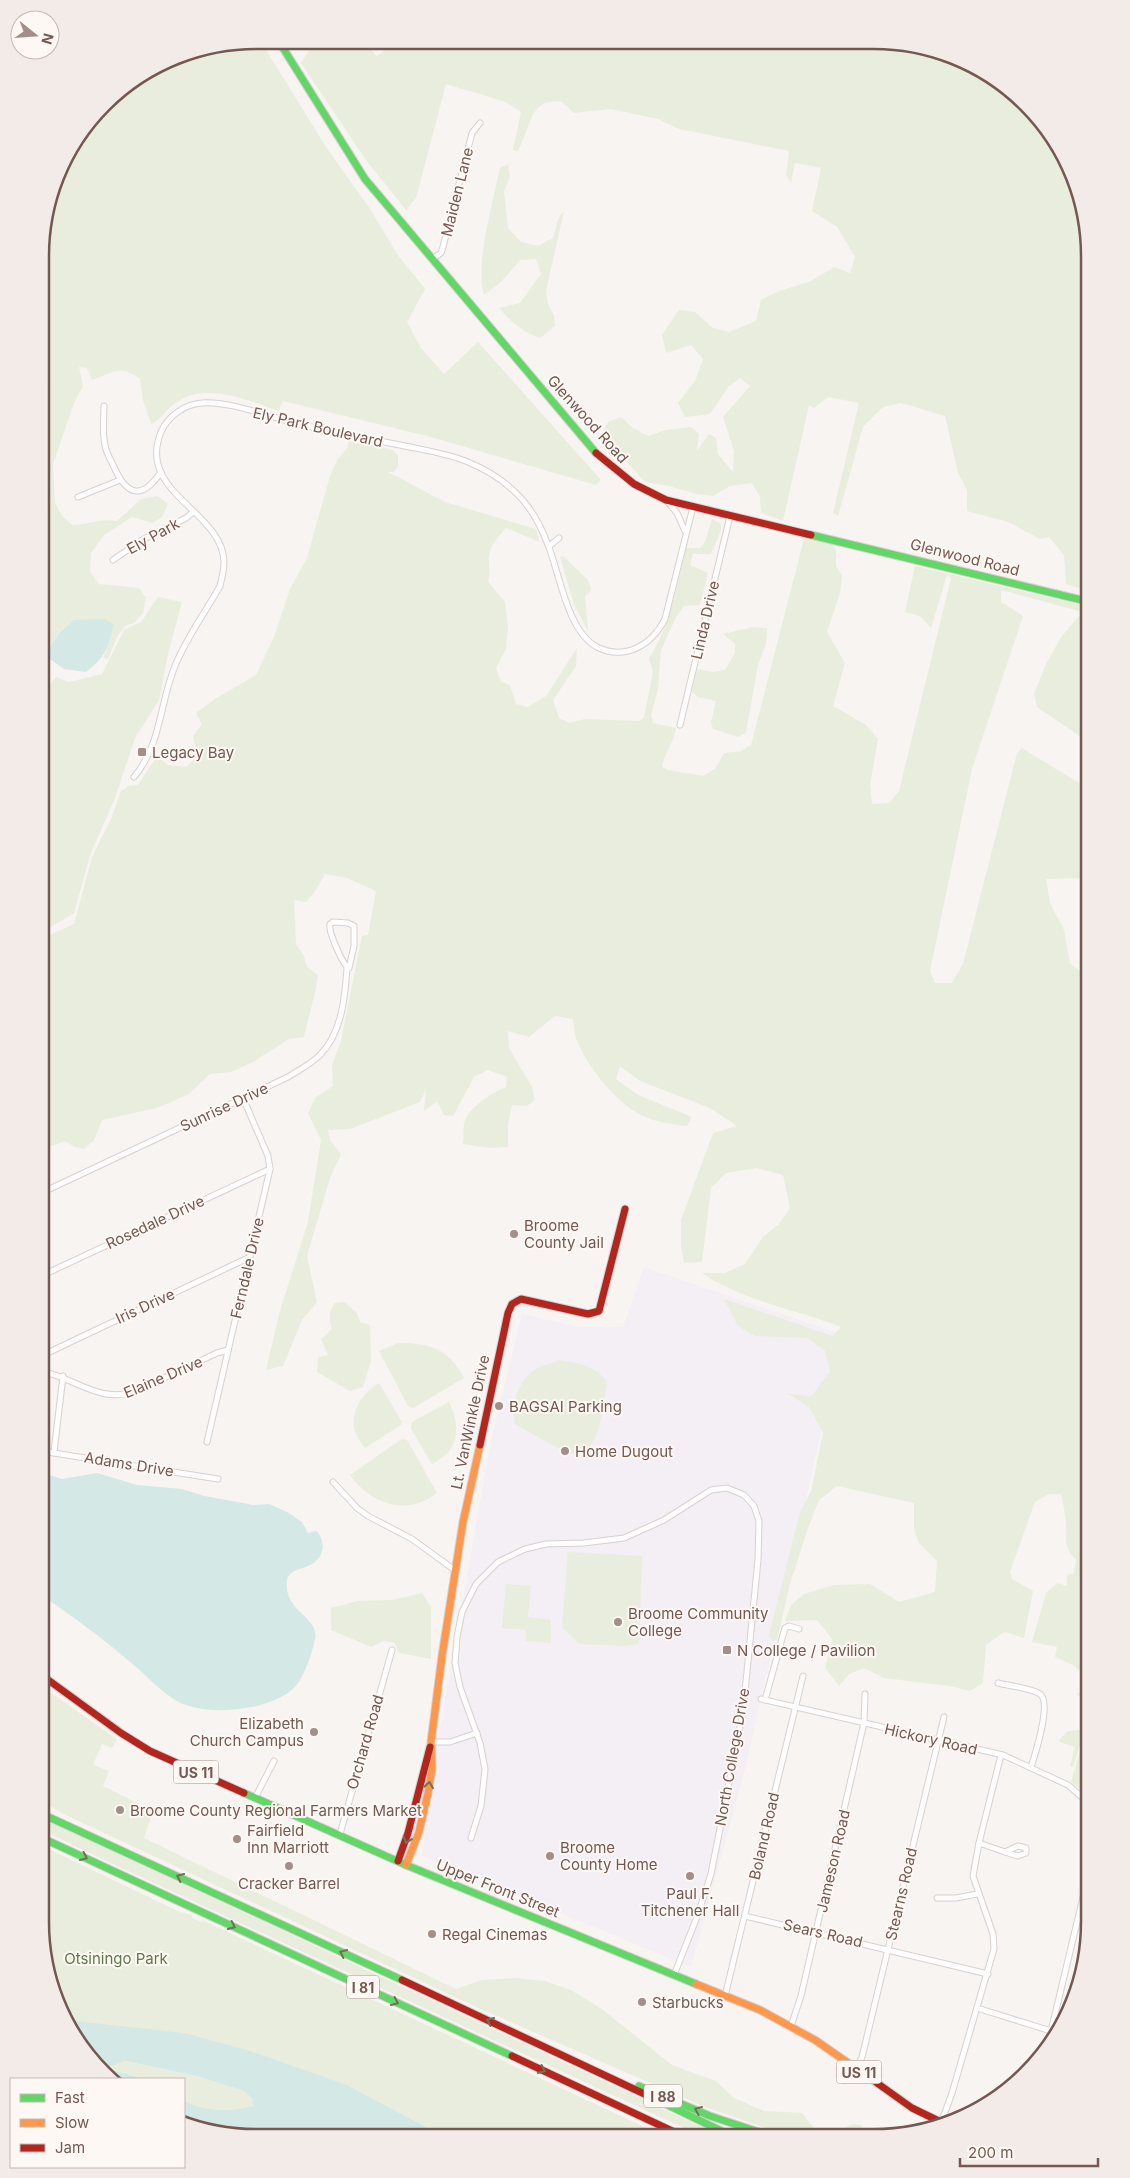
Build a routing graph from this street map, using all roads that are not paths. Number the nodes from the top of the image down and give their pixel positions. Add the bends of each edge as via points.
1 (284, 49) edge
2 (480, 123) dead end
3 (432, 259) junction
4 (104, 406) dead end
5 (161, 472) junction
6 (120, 480) junction
7 (78, 497) dead end
8 (666, 500) junction
9 (693, 507) junction
10 (193, 512) junction
11 (730, 516) junction
12 (686, 532) junction
13 (559, 538) dead end
14 (549, 546) junction
15 (113, 560) dead end
16 (1081, 600) edge
17 (680, 725) dead end
18 (134, 777) dead end
19 (347, 968) junction
20 (243, 1098) junction
21 (270, 1169) junction
22 (49, 1189) edge
23 (625, 1209) dead end
24 (250, 1257) junction
25 (49, 1272) edge
26 (228, 1350) junction
27 (49, 1352) edge
28 (49, 1373) edge
29 (63, 1376) junction
30 (207, 1442) dead end
31 (49, 1452) edge
32 (54, 1452) junction
33 (218, 1479) dead end
34 (332, 1482) dead end
35 (456, 1571) junction
36 (799, 1629) dead end
37 (392, 1650) dead end
38 (803, 1676) dead end
39 (49, 1680) edge
40 (998, 1683) dead end
41 (865, 1694) dead end
42 (794, 1706) junction
43 (944, 1717) dead end
44 (864, 1723) junction
45 (477, 1733) junction
46 (938, 1740) junction
47 (431, 1742) junction
48 (1000, 1755) junction
49 (274, 1761) dead end
50 (1031, 1767) junction
51 (1081, 1796) edge
52 (255, 1798) junction
53 (49, 1813) edge
54 (49, 1817) edge
55 (340, 1834) junction
56 (92, 1837) junction
57 (471, 1838) dead end
58 (49, 1841) edge
59 (979, 1844) junction
60 (1005, 1852) dead end
61 (398, 1861) junction
62 (406, 1865) junction
63 (978, 1894) junction
64 (937, 1898) dead end
65 (1081, 1906) edge
66 (745, 1916) junction
67 (816, 1932) junction
68 (888, 1949) junction
69 (988, 1974) junction
70 (674, 1975) junction
71 (725, 1996) junction
72 (977, 2008) junction
73 (791, 2026) junction
74 (1051, 2030) edge
75 (1051, 2031) edge
76 (551, 2049) junction
77 (856, 2069) junction
78 (944, 2117) edge
79 (935, 2120) edge
80 (666, 2129) edge
81 (717, 2129) edge
82 (750, 2129) edge

1 - 3 main road, Glenwood Road via 365,179
2 - 3 street, Maiden Lane via 472,133 444,247
3 - 8 main road, Glenwood Road via 604,462 635,486
4 - 6 street via 104,444
5 - 6 street via 150,486 142,490 126,488
5 - 10 street, Ely Park Boulevard via 169,487
5 - 14 street, Ely Park Boulevard via 156,453 161,432 170,418 190,405 205,402 222,404 469,462 490,472 517,494 533,513
6 - 7 street
8 - 9 main road, Glenwood Road
8 - 12 street
9 - 11 main road, Glenwood Road
9 - 12 street, Ely Park Boulevard
10 - 15 street, Ely Park
10 - 18 street, Ely Park Boulevard via 216,538 223,556 223,574 220,586 176,662 156,739
11 - 16 main road, Glenwood Road
11 - 17 street, Linda Drive
12 - 14 street, Ely Park Boulevard via 660,629 645,644 623,652 596,646 580,632
13 - 14 street
19 - 19 street, Sunrise Drive via 352,959 354,926 332,922 329,930
19 - 20 street, Sunrise Drive via 338,1022 320,1055 288,1077
20 - 21 street, Ferndale Drive via 268,1156
20 - 22 street, Sunrise Drive
21 - 24 street, Ferndale Drive
21 - 25 street, Rosedale Drive
23 - 35 main road, Lt. VanWinkle Drive via 599,1311 588,1314 521,1299 512,1304 476,1456
24 - 26 street, Ferndale Drive
24 - 27 street, Iris Drive
26 - 29 street, Elaine Drive via 120,1396 92,1392
26 - 30 street, Ferndale Drive
28 - 29 street, Elaine Drive
29 - 32 street
31 - 32 street, Adams Drive
32 - 33 street, Adams Drive
34 - 35 street via 368,1516 412,1540
35 - 47 main road, Lt. VanWinkle Drive
36 - 42 street, Hickory Road via 785,1628 763,1700
37 - 55 street, Orchard Road
38 - 42 street, Boland Road
39 - 52 main road, Upper Front Street / US 11 via 150,1751
40 - 50 street via 1040,1694 1043,1698 1044,1715
41 - 44 street, Jameson Road
42 - 44 street, Hickory Road
42 - 66 street, Boland Road
43 - 46 street, Stearns Road
44 - 46 street, Hickory Road
44 - 67 street, Jameson Road
45 - 47 street via 450,1742
45 - 57 street via 483,1752 484,1790
45 - 70 street, North College Drive via 460,1687 455,1663 457,1637 462,1612 471,1592 498,1562 525,1548 624,1538 650,1528 704,1493 719,1488 736,1491 750,1500 759,1521 758,1560 743,1712 711,1874
46 - 48 street, Hickory Road
46 - 68 street, Stearns Road
47 -> 61 main road, Lt. VanWinkle Drive via 413,1820
62 -> 47 main road, Lt. VanWinkle Drive via 424,1815 432,1769
48 - 50 street, Hickory Road
48 - 59 street
49 - 52 street
50 - 51 street, Hickory Road via 1068,1785
52 - 55 main road, Upper Front Street / US 11
53 - 56 main road
54 - 56 main road, I 81
55 - 61 main road, Upper Front Street / US 11
76 -> 56 main road, I 81
58 -> 80 main road, I 81
59 - 60 street
59 - 63 street via 973,1876
61 - 62 main road, Upper Front Street / US 11
62 - 70 main road, Upper Front Street / US 11
63 - 64 street
63 - 69 street via 995,1942
65 - 74 street
66 - 67 street, Sears Road
66 - 71 street, Boland Road
67 - 68 street, Sears Road
67 - 73 street, Jameson Road
68 - 69 street, Sears Road
68 - 77 street, Stearns Road via 862,2057
69 - 72 street
70 - 71 main road, Upper Front Street / US 11
71 - 73 main road, Upper Front Street / US 11
72 - 75 street
72 - 78 street
73 - 77 main road, Upper Front Street / US 11
76 - 81 main road, I 81
82 -> 76 main road, I 88 via 710,2116
77 - 79 main road, Upper Front Street / US 11

